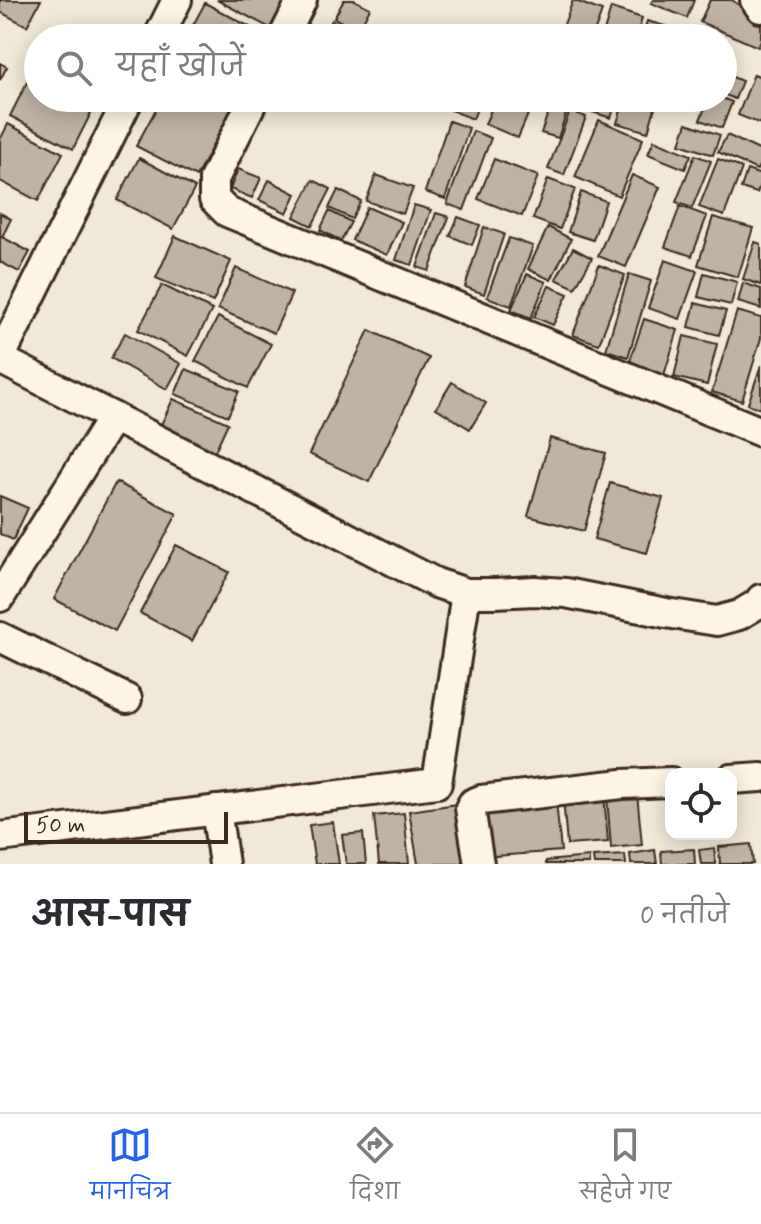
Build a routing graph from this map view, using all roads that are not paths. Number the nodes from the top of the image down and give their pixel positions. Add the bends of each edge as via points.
1 (177, 0) edge
2 (302, 0) edge
3 (755, 0) edge
4 (761, 8) edge
5 (165, 24) edge
6 (290, 24) edge
7 (122, 112) edge
8 (247, 112) edge
9 (0, 358) edge
10 (113, 417) junction
11 (761, 432) edge
12 (466, 593) junction
13 (0, 597) edge
14 (761, 599) edge
15 (0, 637) edge
16 (127, 699) dead end
17 (761, 777) edge
18 (737, 779) edge
19 (665, 782) edge
20 (216, 810) junction
21 (0, 837) edge
22 (224, 864) edge
23 (479, 864) edge

1 - 5 street
2 - 6 street
3 - 4 street
7 - 9 street
8 - 11 street via 214,179 214,199 227,212
9 - 10 street
10 - 12 street via 436,583
10 - 13 street
12 - 14 street via 566,593 717,621 739,615
12 - 20 street via 437,783
15 - 16 street
17 - 18 street
19 - 23 street via 473,803
20 - 21 street
20 - 22 street

